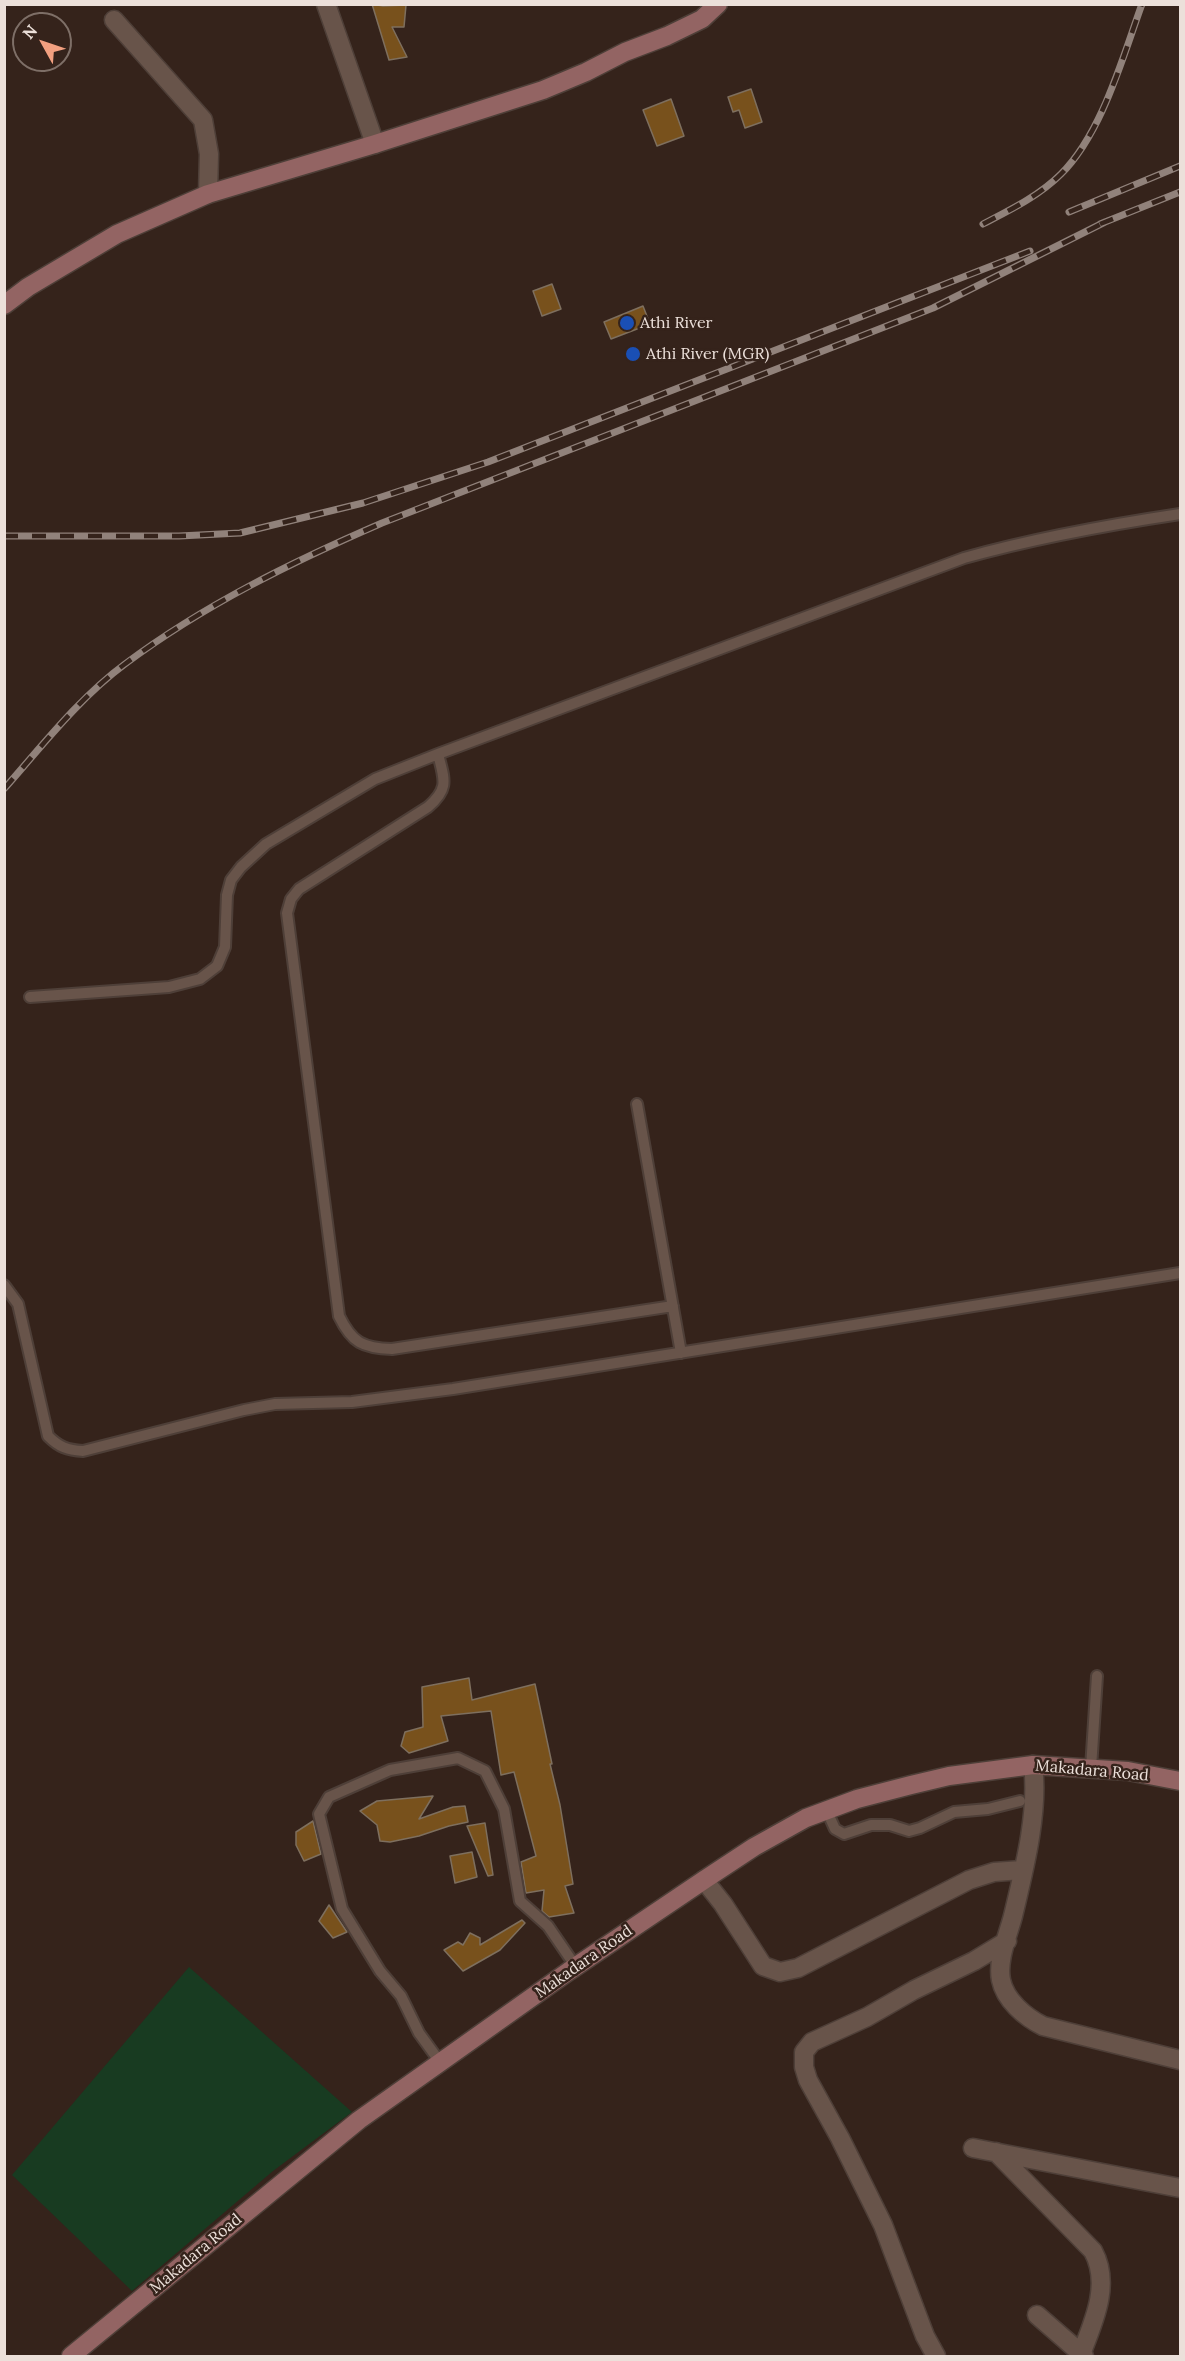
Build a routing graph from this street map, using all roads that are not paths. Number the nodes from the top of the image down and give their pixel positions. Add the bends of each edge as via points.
1 (326, 4) edge
2 (718, 4) edge
3 (114, 20) dead end
4 (375, 144) junction
5 (208, 194) junction
6 (4, 304) edge
7 (1180, 514) edge
8 (438, 754) junction
9 (30, 997) dead end
10 (637, 1104) dead end
11 (1180, 1273) edge
12 (4, 1285) edge
13 (673, 1306) junction
14 (681, 1353) junction
15 (1097, 1676) dead end
16 (1033, 1765) junction
17 (1091, 1768) junction
18 (1180, 1781) edge
19 (1020, 1802) dead end
20 (826, 1809) junction
21 (1022, 1870) junction
22 (704, 1880) junction
23 (1007, 1941) junction
24 (576, 1966) junction
25 (1180, 2060) edge
26 (440, 2062) junction
27 (973, 2148) dead end
28 (996, 2152) junction
29 (1180, 2188) edge
30 (1037, 2315) dead end
31 (1082, 2355) edge
32 (71, 2356) edge
33 (936, 2356) edge

1 - 4 street
2 - 4 main road via 702,19 543,90
3 - 5 street via 203,120 209,154
4 - 5 main road
5 - 6 main road via 117,234
7 - 8 lane via 1083,529 964,558
8 - 9 lane via 375,780 266,844 241,867 231,880 227,895 225,947 217,966 200,979 169,987
8 - 13 lane via 445,783 440,797 299,889 287,913 339,1316 356,1341 371,1348 392,1349
10 - 13 lane
11 - 14 lane
12 - 14 lane via 18,1304 48,1436 69,1450 83,1451 275,1404 386,1398
13 - 14 lane
15 - 17 lane
16 - 17 main road, Makadara Road
16 - 20 main road, Makadara Road via 949,1776
16 - 21 street via 1034,1809
17 - 18 main road, Makadara Road
19 - 20 lane via 954,1812 909,1831 891,1825 871,1825 844,1834 835,1829
20 - 22 main road, Makadara Road via 780,1832
21 - 22 street via 994,1872 969,1880 808,1963 780,1972 768,1969 758,1960
21 - 23 street
22 - 24 main road, Makadara Road
23 - 25 street via 1000,1976 1003,1988 1034,2021 1057,2031
23 - 33 street via 974,1962 812,2042 804,2052 808,2080 884,2225
24 - 26 main road, Makadara Road
24 - 26 lane via 548,1926 520,1901 504,1809 485,1771 458,1758 390,1770 329,1797 320,1814 342,1909
26 - 32 main road, Makadara Road via 351,2126
27 - 28 street
28 - 29 street
28 - 31 street via 1093,2251 1100,2265 1097,2313
30 - 31 street

